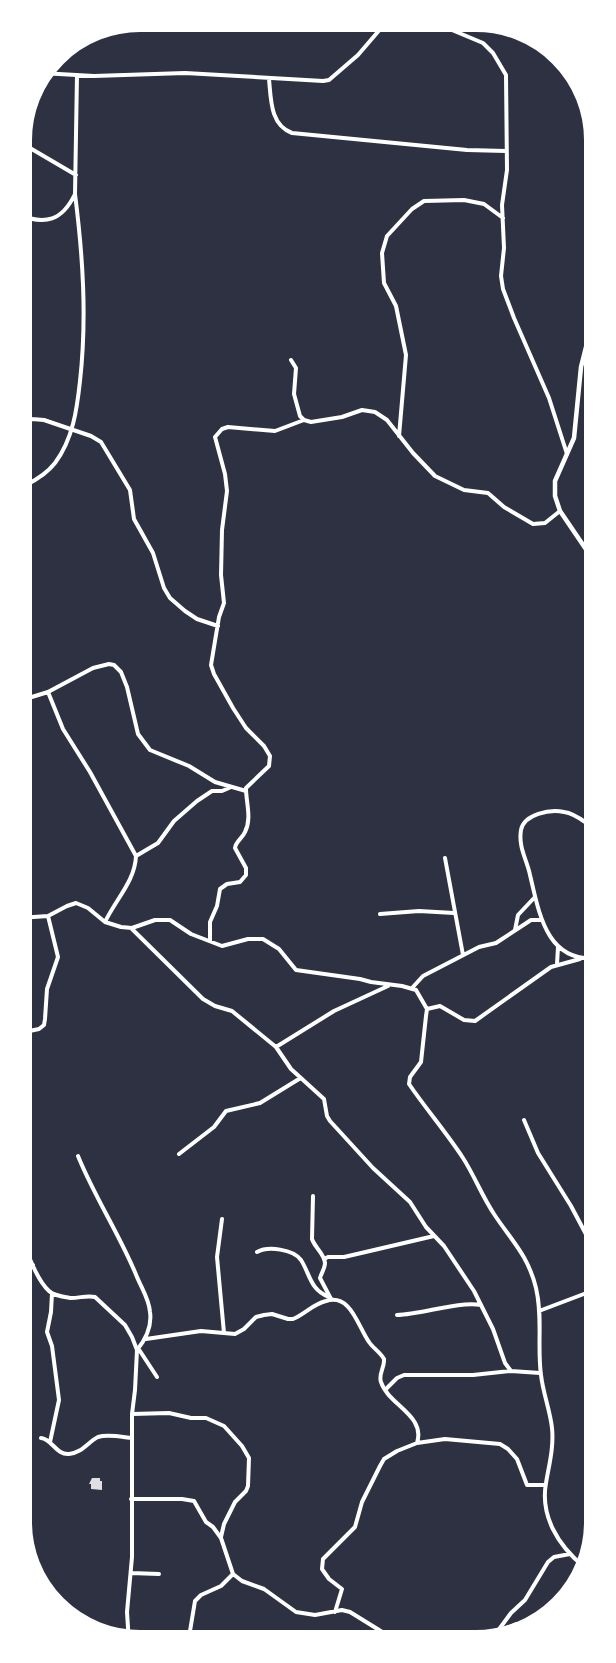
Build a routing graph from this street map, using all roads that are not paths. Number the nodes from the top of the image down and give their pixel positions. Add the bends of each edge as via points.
1 (380, 29) edge
2 (450, 29) edge
3 (51, 74) edge
4 (77, 75) junction
5 (269, 79) junction
6 (29, 147) edge
7 (506, 151) junction
8 (76, 175) junction
9 (75, 194) junction
10 (29, 218) edge
11 (502, 218) junction
12 (588, 343) edge
13 (291, 360) dead end
14 (29, 418) edge
15 (32, 419) junction
16 (304, 420) junction
17 (29, 421) edge
18 (72, 429) junction
19 (399, 437) junction
20 (567, 455) junction
21 (29, 484) edge
22 (560, 511) junction
23 (588, 552) edge
24 (218, 626) junction
25 (48, 692) junction
26 (29, 698) edge
27 (230, 787) junction
28 (246, 792) junction
29 (588, 825) edge
30 (136, 856) junction
31 (445, 858) dead end
32 (534, 898) junction
33 (454, 913) junction
34 (380, 914) dead end
35 (48, 916) junction
36 (28, 917) edge
37 (541, 920) junction
38 (105, 922) junction
39 (132, 928) junction
40 (515, 930) junction
41 (210, 941) junction
42 (558, 947) junction
43 (463, 955) junction
44 (580, 959) junction
45 (587, 959) edge
46 (556, 964) junction
47 (390, 986) junction
48 (412, 988) junction
49 (427, 1009) junction
50 (28, 1031) edge
51 (276, 1047) junction
52 (299, 1079) junction
53 (524, 1120) dead end
54 (179, 1154) dead end
55 (78, 1156) dead end
56 (313, 1196) dead end
57 (222, 1219) dead end
58 (434, 1236) junction
59 (587, 1237) edge
60 (257, 1252) dead end
61 (28, 1254) edge
62 (324, 1259) junction
63 (33, 1265) junction
64 (28, 1268) edge
65 (52, 1293) junction
66 (587, 1293) edge
67 (330, 1298) junction
68 (481, 1305) junction
69 (539, 1311) junction
70 (397, 1315) dead end
71 (224, 1333) junction
72 (146, 1339) junction
73 (137, 1349) junction
74 (511, 1371) junction
75 (540, 1372) junction
76 (157, 1377) dead end
77 (385, 1390) junction
78 (132, 1414) junction
79 (41, 1438) dead end
80 (132, 1438) junction
81 (50, 1442) junction
82 (417, 1443) junction
83 (545, 1485) junction
84 (131, 1499) junction
85 (221, 1538) junction
86 (570, 1554) junction
87 (580, 1563) edge
88 (130, 1573) junction
89 (159, 1574) dead end
90 (233, 1574) junction
91 (335, 1612) junction
92 (519, 1626) edge
93 (499, 1632) joint
94 (129, 1633) edge
95 (186, 1634) edge
96 (386, 1634) edge

1 - 5 street via 329,80
2 - 7 street via 483,43 500,64 507,80
3 - 4 street
4 - 5 street via 185,73
4 - 8 street
5 - 7 street via 274,115 279,125 292,133
6 - 8 street
7 - 11 street
8 - 9 street
9 - 10 street via 68,207 49,220
9 - 18 street via 83,255 85,339
11 - 19 street via 484,204 424,201 387,236 382,253 384,283 396,306 406,355
11 - 20 street via 503,289 549,398
12 - 20 street via 581,367 574,438
13 - 16 street via 296,368 294,394
14 - 15 street
15 - 17 street
15 - 18 street
16 - 19 street via 320,421 368,410 387,420
16 - 24 street via 270,431 228,427 215,435 227,491 222,530 224,603
18 - 21 street via 55,464
18 - 24 street via 97,439 112,457 130,490 134,519 170,598 191,615
19 - 22 street via 435,476 464,490 488,493 529,522 545,523
20 - 22 street via 555,481
22 - 23 street
24 - 28 street via 211,660 214,674 246,728 270,756 269,766 247,786
25 - 26 street
25 - 27 street via 93,668 114,666 127,687 143,743 157,754
25 - 30 street via 63,729
27 - 28 street
27 - 30 street via 212,791 197,801 174,821 158,843
28 - 41 street via 248,823 235,848 246,875 240,882 220,889 210,921
29 - 32 street via 560,812 527,819 520,838
30 - 38 street via 135,870
31 - 33 street
32 - 37 street
32 - 40 street via 518,915
33 - 34 street
33 - 43 street
35 - 36 street
35 - 38 street via 76,903
35 - 50 street via 58,957 47,989 44,1025
37 - 40 street via 531,920
37 - 42 street
38 - 39 street
39 - 41 street via 155,920 170,920
39 - 51 street via 203,999 232,1011
40 - 43 street via 496,943
41 - 47 street via 222,945 263,939 279,949 296,970
42 - 44 street
42 - 46 street
43 - 48 street via 423,976
44 - 45 street
44 - 46 street
46 - 49 street via 475,1021 464,1020 440,1005
47 - 48 street
47 - 51 street via 334,1011
48 - 49 street
49 - 69 street via 421,1062 409,1084 465,1160 482,1195 521,1251 536,1289
51 - 52 street
52 - 54 street via 260,1103 226,1111 214,1127
52 - 58 street via 324,1099 330,1121 410,1202
53 - 59 street
55 - 72 street via 146,1293 151,1318
56 - 62 street via 312,1239
57 - 71 street via 217,1257
58 - 62 street
58 - 68 street
60 - 67 street via 272,1248 296,1256 310,1280
61 - 63 street
62 - 67 street via 320,1278
63 - 64 street
63 - 65 street
65 - 73 street via 73,1298 95,1297 125,1325
65 - 81 street via 47,1332 59,1400
66 - 69 street
67 - 71 street via 293,1319 264,1315 240,1332
67 - 77 street via 349,1307 369,1342 382,1355 385,1363 380,1378
68 - 70 street
68 - 74 street
69 - 75 street
71 - 72 street via 201,1331
72 - 73 street
73 - 76 street
73 - 78 street
74 - 75 street
74 - 77 street via 404,1375
75 - 83 street via 552,1428
77 - 82 street via 417,1426
78 - 80 street
78 - 85 street via 206,1418 224,1426 242,1446 249,1458 248,1486 235,1502
79 - 81 street
80 - 81 street via 100,1437 68,1454
80 - 84 street
82 - 83 street via 445,1438 500,1444 516,1459 527,1485
82 - 91 street via 384,1459 362,1502 355,1527 323,1559 322,1569 342,1589
83 - 86 street via 549,1520
84 - 85 street via 189,1499
84 - 88 street
85 - 90 street
86 - 87 street
86 - 93 street via 548,1562
88 - 89 street
88 - 94 street
90 - 91 street via 264,1589 296,1612
90 - 95 street via 221,1586 198,1597
91 - 96 street via 350,1612
92 - 93 street

